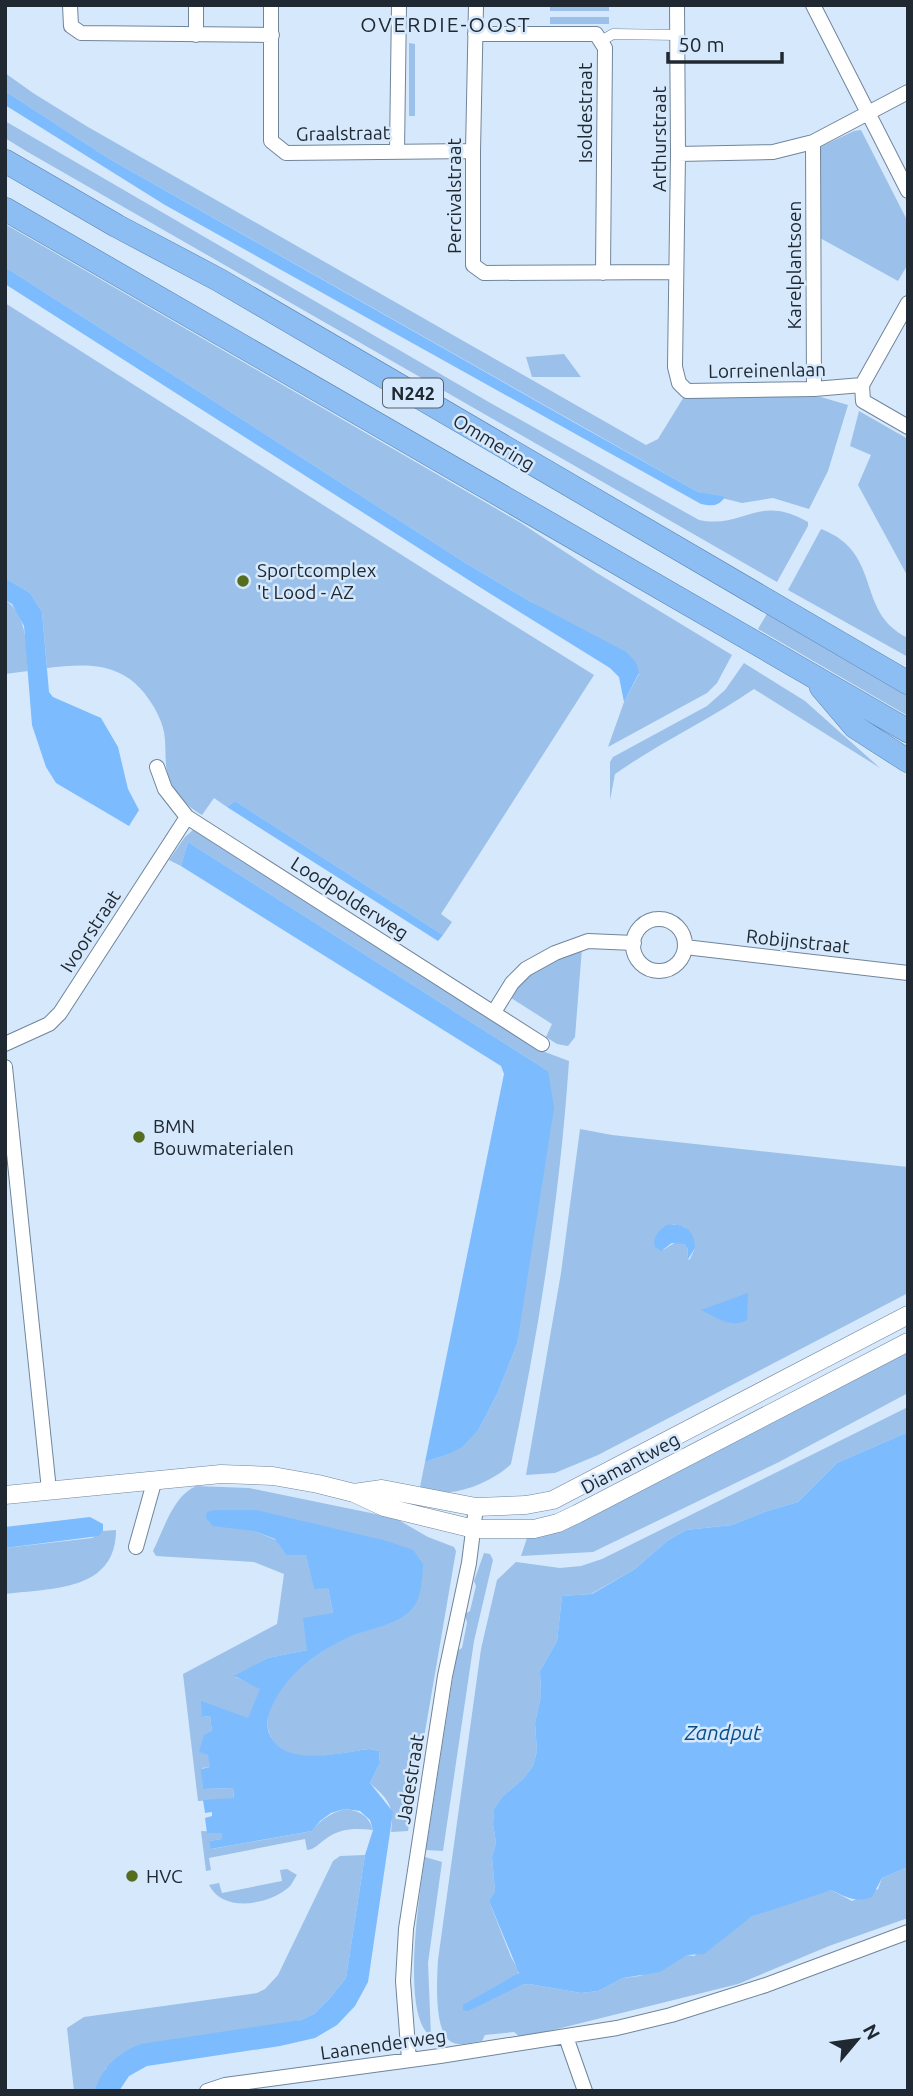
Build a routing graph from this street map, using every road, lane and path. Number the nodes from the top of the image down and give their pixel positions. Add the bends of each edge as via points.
1 (70, 5) edge
2 (196, 5) edge
3 (271, 5) edge
4 (399, 5) edge
5 (476, 5) edge
6 (677, 5) edge
7 (813, 5) edge
8 (475, 34) junction
9 (196, 35) junction
10 (272, 35) junction
11 (678, 35) junction
12 (601, 41) junction
13 (908, 92) edge
14 (866, 113) junction
15 (813, 142) junction
16 (397, 151) junction
17 (472, 151) junction
18 (678, 154) junction
19 (5, 161) edge
20 (908, 191) edge
21 (5, 209) edge
22 (676, 272) junction
23 (603, 273) junction
24 (908, 303) edge
25 (862, 385) junction
26 (814, 389) junction
27 (908, 426) edge
28 (818, 631) junction
29 (807, 672) junction
30 (908, 672) edge
31 (908, 683) edge
32 (908, 731) edge
33 (908, 761) edge
34 (156, 767) dead end
35 (187, 817) junction
36 (634, 943) junction
37 (685, 947) junction
38 (908, 973) edge
39 (494, 1012) junction
40 (5, 1044) edge
41 (542, 1044) dead end
42 (5, 1067) edge
43 (908, 1315) edge
44 (908, 1342) edge
45 (155, 1479) junction
46 (49, 1490) junction
47 (354, 1493) junction
48 (5, 1495) edge
49 (476, 1507) junction
50 (474, 1529) junction
51 (136, 1547) dead end
52 (908, 1932) edge
53 (566, 2037) junction
54 (409, 2060) junction
55 (207, 2091) edge
56 (585, 2091) edge

1 - 9 street via 71,26 80,33
2 - 9 street
3 - 10 street, Graalstraat
4 - 16 street
5 - 8 street, Percivalstraat
6 - 11 street, Arthurstraat
7 - 14 street
8 - 12 street, Isoldestraat via 578,33 596,34
8 - 17 street, Percivalstraat
9 - 10 street
10 - 16 street, Graalstraat via 271,141 286,153
11 - 12 street via 613,34
11 - 18 street, Arthurstraat
12 - 23 street, Isoldestraat via 605,48
13 - 14 street
14 - 15 street
14 - 20 street
15 - 18 street via 773,152
15 - 26 street, Karelplantsoen
16 - 17 street, Graalstraat
17 - 23 street, Percivalstraat via 473,265 484,273
18 - 22 street, Arthurstraat
19 - 28 highway, Ommering / N242 via 219,280
21 - 29 highway, N242
22 - 23 street, Percivalstraat
22 - 26 street, Lorreinenlaan via 675,367 679,383 687,391
24 - 25 street
25 - 26 street, Lorreinenlaan
25 - 27 street via 863,401
28 - 30 highway, N242
28 - 31 highway, Ommering / N242
29 - 32 highway, N242
29 - 33 highway, N242 via 855,727
34 - 35 street, Loodpolderweg via 165,789
35 - 39 street, Loodpolderweg
35 - 40 street, Ivoorstraat via 60,1013 49,1024
36 - 37 street via 639,961 653,970 671,968
36 - 37 street via 642,926 664,919 682,933
36 - 39 street via 588,941 555,953 526,969
37 - 38 street, Robijnstraat
39 - 41 street, Loodpolderweg
42 - 46 street
43 - 49 street, Diamantweg via 560,1496 526,1505
44 - 50 street, Diamantweg via 558,1523 534,1529
45 - 46 street, Diamantweg
45 - 47 street, Diamantweg via 273,1476
45 - 51 street
46 - 48 street, Diamantweg
47 - 49 street, Diamantweg via 383,1489
47 - 50 street, Diamantweg via 384,1507
49 - 50 street, Jadestraat
50 - 54 street, Jadestraat via 445,1676 406,1928 403,1981
52 - 53 street, Laanenderweg via 671,2015
53 - 54 street, Laanenderweg
53 - 56 street
54 - 55 street, Laanenderweg

